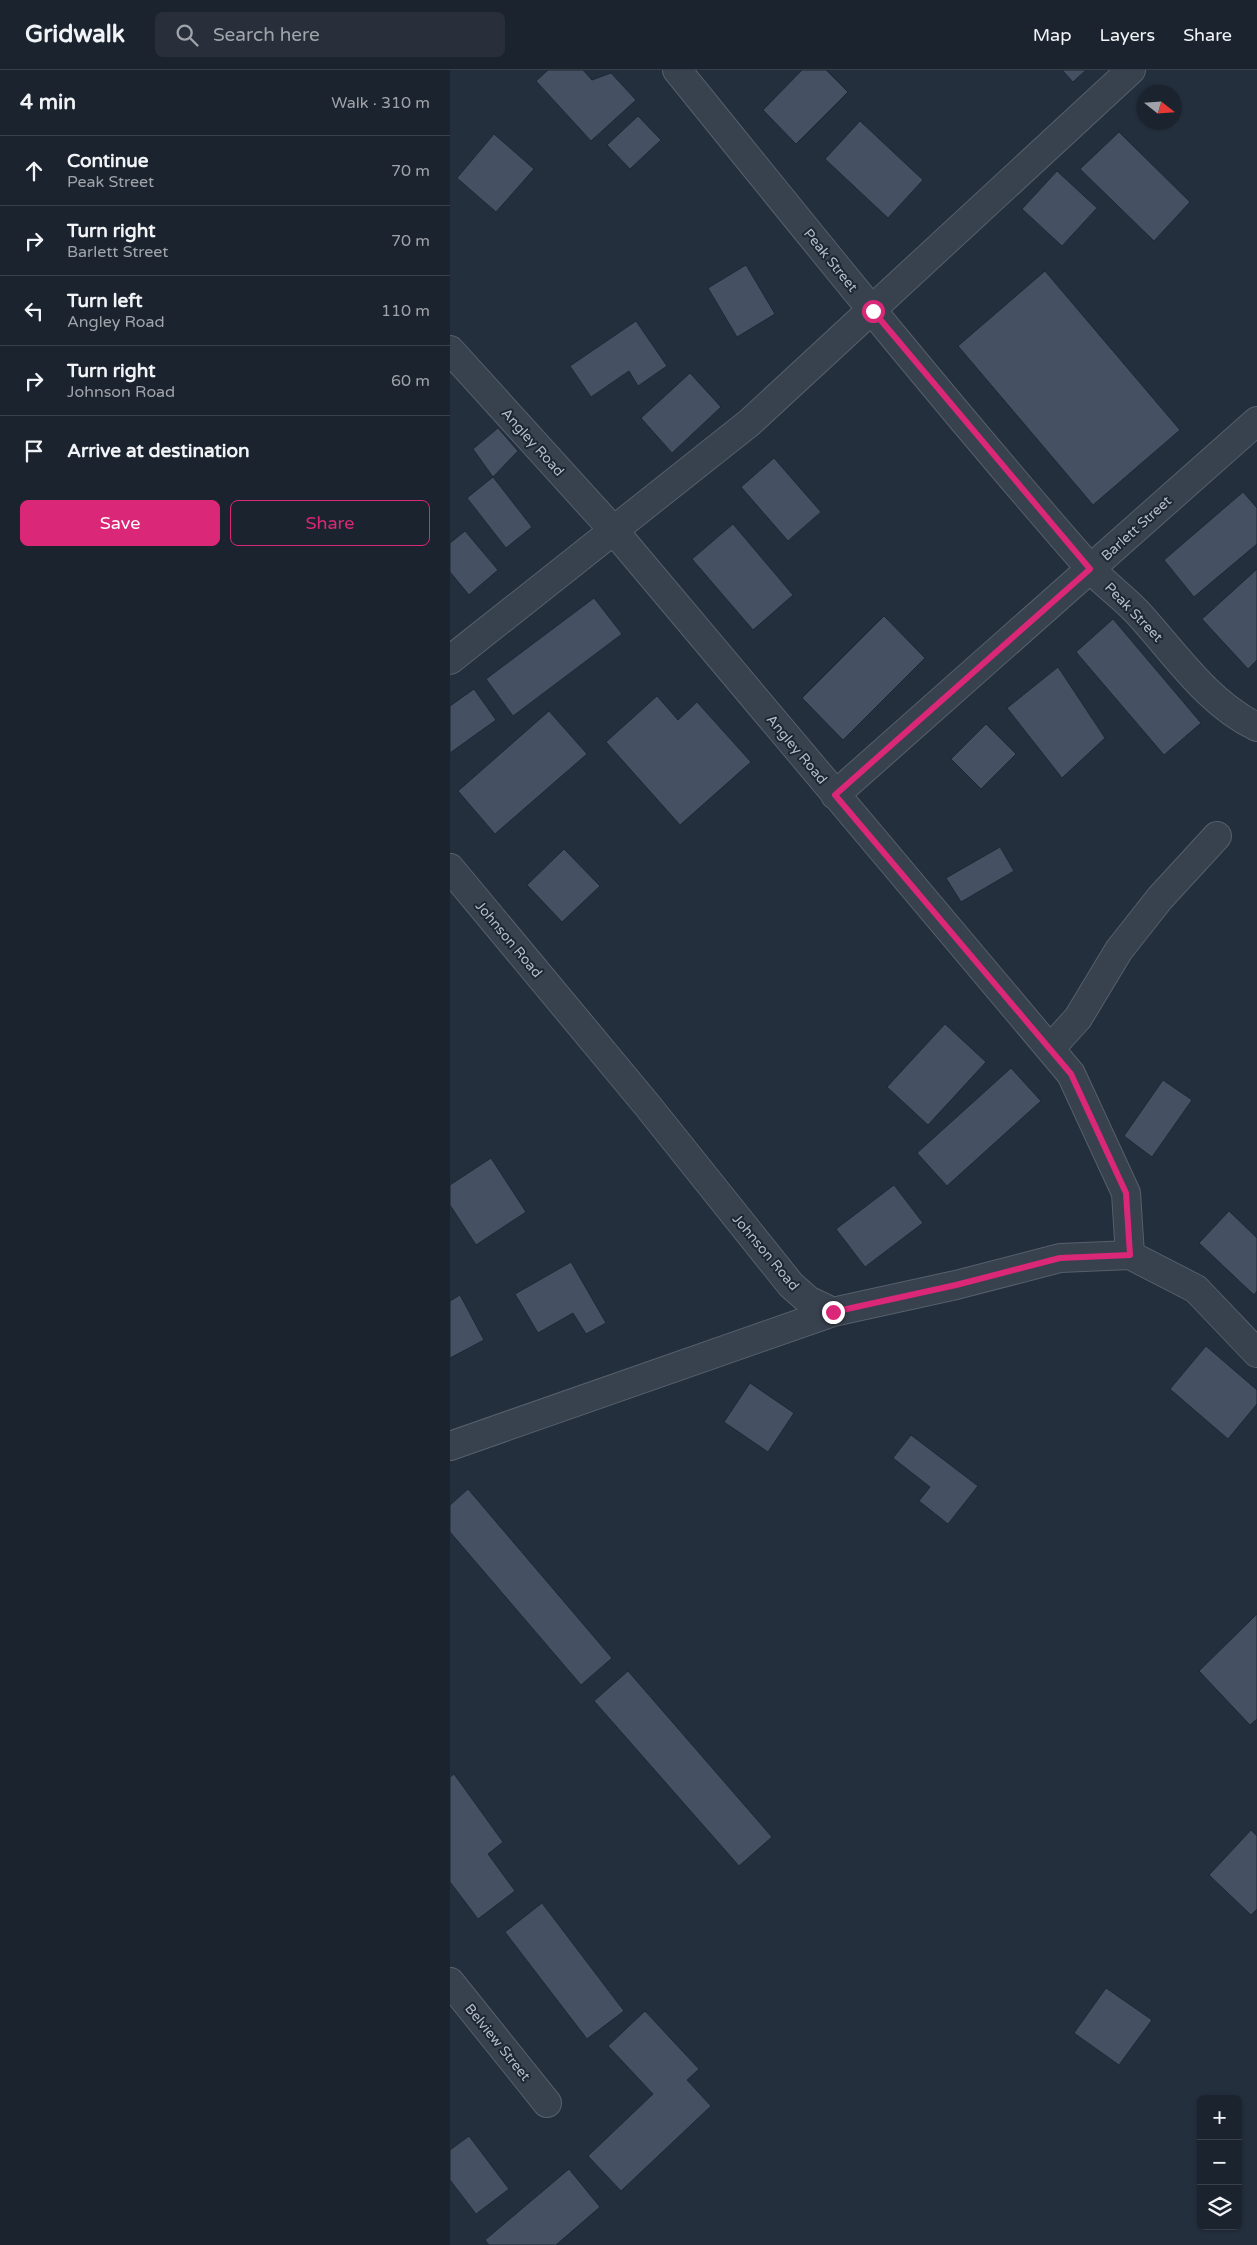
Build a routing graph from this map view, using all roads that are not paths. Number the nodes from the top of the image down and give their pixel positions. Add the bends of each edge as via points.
1 (677, 70) edge
2 (1131, 70) edge
3 (873, 311) junction
4 (450, 350) edge
5 (1257, 420) edge
6 (614, 532) junction
7 (1090, 569) junction
8 (450, 660) edge
9 (1257, 727) edge
10 (835, 795) junction
11 (1218, 836) dead end
12 (450, 868) edge
13 (1050, 1049) junction
14 (1130, 1255) junction
15 (833, 1312) junction
16 (1257, 1353) edge
17 (450, 1446) edge
18 (450, 1982) edge
19 (547, 2103) dead end

1 - 3 street, Peak Street
2 - 3 street
3 - 6 street via 749,423
3 - 7 street, Peak Street
4 - 6 street, Angley Road
5 - 7 street, Barlett Street
6 - 8 street
6 - 10 street, Angley Road
7 - 9 street, Peak Street via 1135,610 1194,676 1236,716
7 - 10 street, Barlett Street
10 - 13 street, Angley Road
11 - 13 street via 1160,898 1119,950 1078,1018
12 - 15 street, Johnson Road via 791,1285 808,1300
13 - 14 street, Angley Road via 1071,1074 1126,1193
14 - 15 street via 1060,1258
14 - 16 street via 1196,1289
15 - 17 street
18 - 19 street, Belview Street

